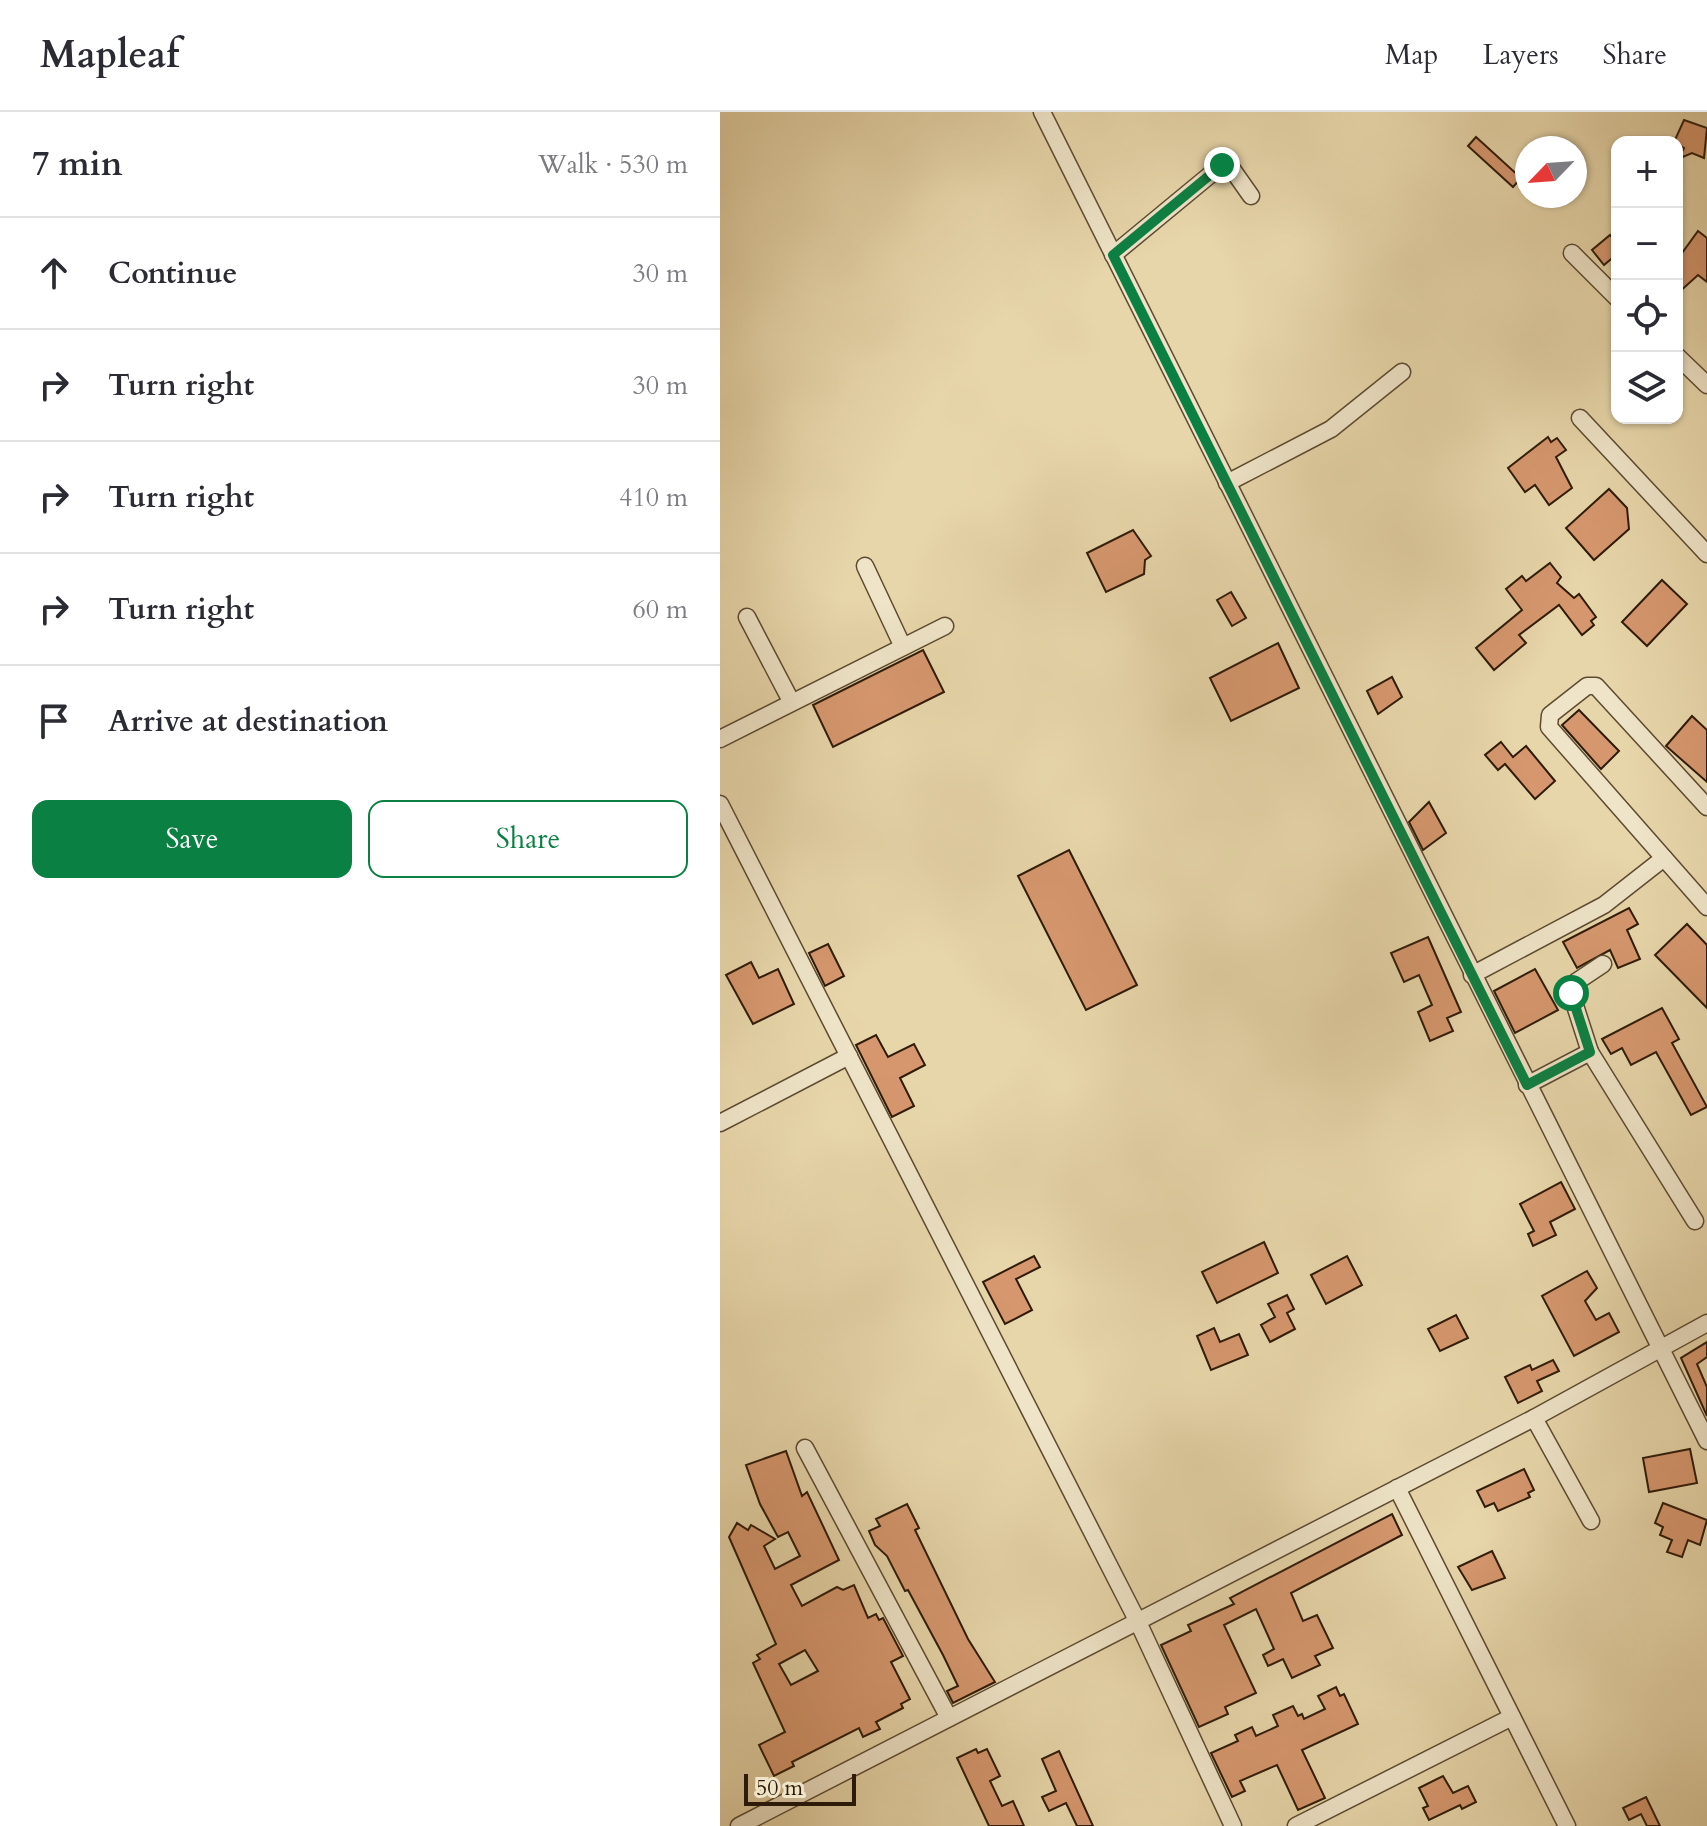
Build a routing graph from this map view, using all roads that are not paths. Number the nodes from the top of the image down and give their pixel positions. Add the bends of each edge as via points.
1 (1042, 112) edge
2 (1251, 196) dead end
3 (1572, 253) dead end
4 (1113, 255) junction
5 (1611, 292) edge
6 (1683, 362) edge
7 (1402, 372) dead end
8 (1707, 385) edge
9 (1580, 418) dead end
10 (1227, 483) junction
11 (1707, 554) edge
12 (865, 566) dead end
13 (747, 617) dead end
14 (945, 626) dead end
15 (903, 647) junction
16 (791, 701) junction
17 (720, 739) edge
18 (720, 804) edge
19 (1707, 807) edge
20 (1664, 858) junction
21 (1707, 907) edge
22 (1603, 964) dead end
23 (1472, 975) junction
24 (1590, 1052) junction
25 (849, 1056) junction
26 (1527, 1085) junction
27 (720, 1123) edge
28 (1695, 1221) dead end
29 (1707, 1323) edge
30 (1659, 1347) junction
31 (1534, 1418) junction
32 (1707, 1441) edge
33 (805, 1448) dead end
34 (1397, 1488) junction
35 (1591, 1521) dead end
36 (1138, 1622) junction
37 (1512, 1717) junction
38 (949, 1718) junction
39 (739, 1826) edge
40 (1233, 1826) edge
41 (1296, 1826) edge
42 (1567, 1826) edge

1 - 4 street
2 - 4 street via 1232,169 1222,165
3 - 5 street
4 - 10 street
6 - 8 street
7 - 10 street via 1331,429
9 - 11 street
10 - 23 street
12 - 15 street
13 - 16 street
14 - 15 street
15 - 16 street
16 - 17 street
18 - 25 street
19 - 20 street via 1596,686 1587,686 1550,715 1549,727
20 - 21 street
20 - 23 street via 1604,905
22 - 24 street via 1576,982 1571,993
23 - 26 street
24 - 26 street
24 - 28 street
25 - 27 street
25 - 36 street
26 - 30 street
29 - 30 street
30 - 31 street
30 - 32 street
31 - 34 street
31 - 35 street
33 - 38 street
34 - 36 street
34 - 37 street
36 - 38 street
36 - 40 street
37 - 41 street
37 - 42 street
38 - 39 street

